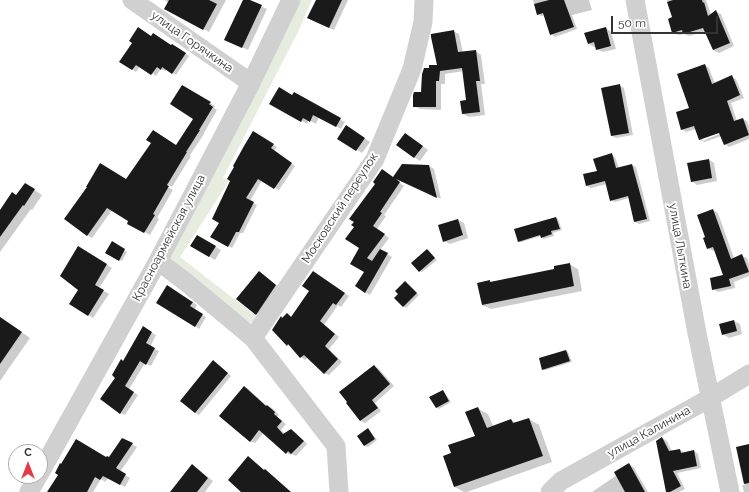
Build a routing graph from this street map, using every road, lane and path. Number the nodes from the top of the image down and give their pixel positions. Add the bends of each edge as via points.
1 (132, 0) edge
2 (291, 0) edge
3 (424, 0) edge
4 (635, 0) edge
5 (251, 83) junction
6 (158, 261) junction
7 (253, 338) junction
8 (749, 374) edge
9 (710, 398) junction
10 (48, 459) edge
11 (339, 492) edge
12 (550, 492) edge
13 (730, 492) edge

1 - 5 street, улица Горячкина
2 - 5 street, Красноармейская улица
3 - 7 street, Московский переулок via 424,22 412,69 375,159
4 - 9 street, улица Лыткина
5 - 6 street, Красноармейская улица
6 - 7 street
6 - 10 street, Красноармейская улица
7 - 11 street via 336,446
8 - 9 street, улица Калинина
9 - 12 street, улица Калинина via 561,481
9 - 13 street, улица Лыткина

